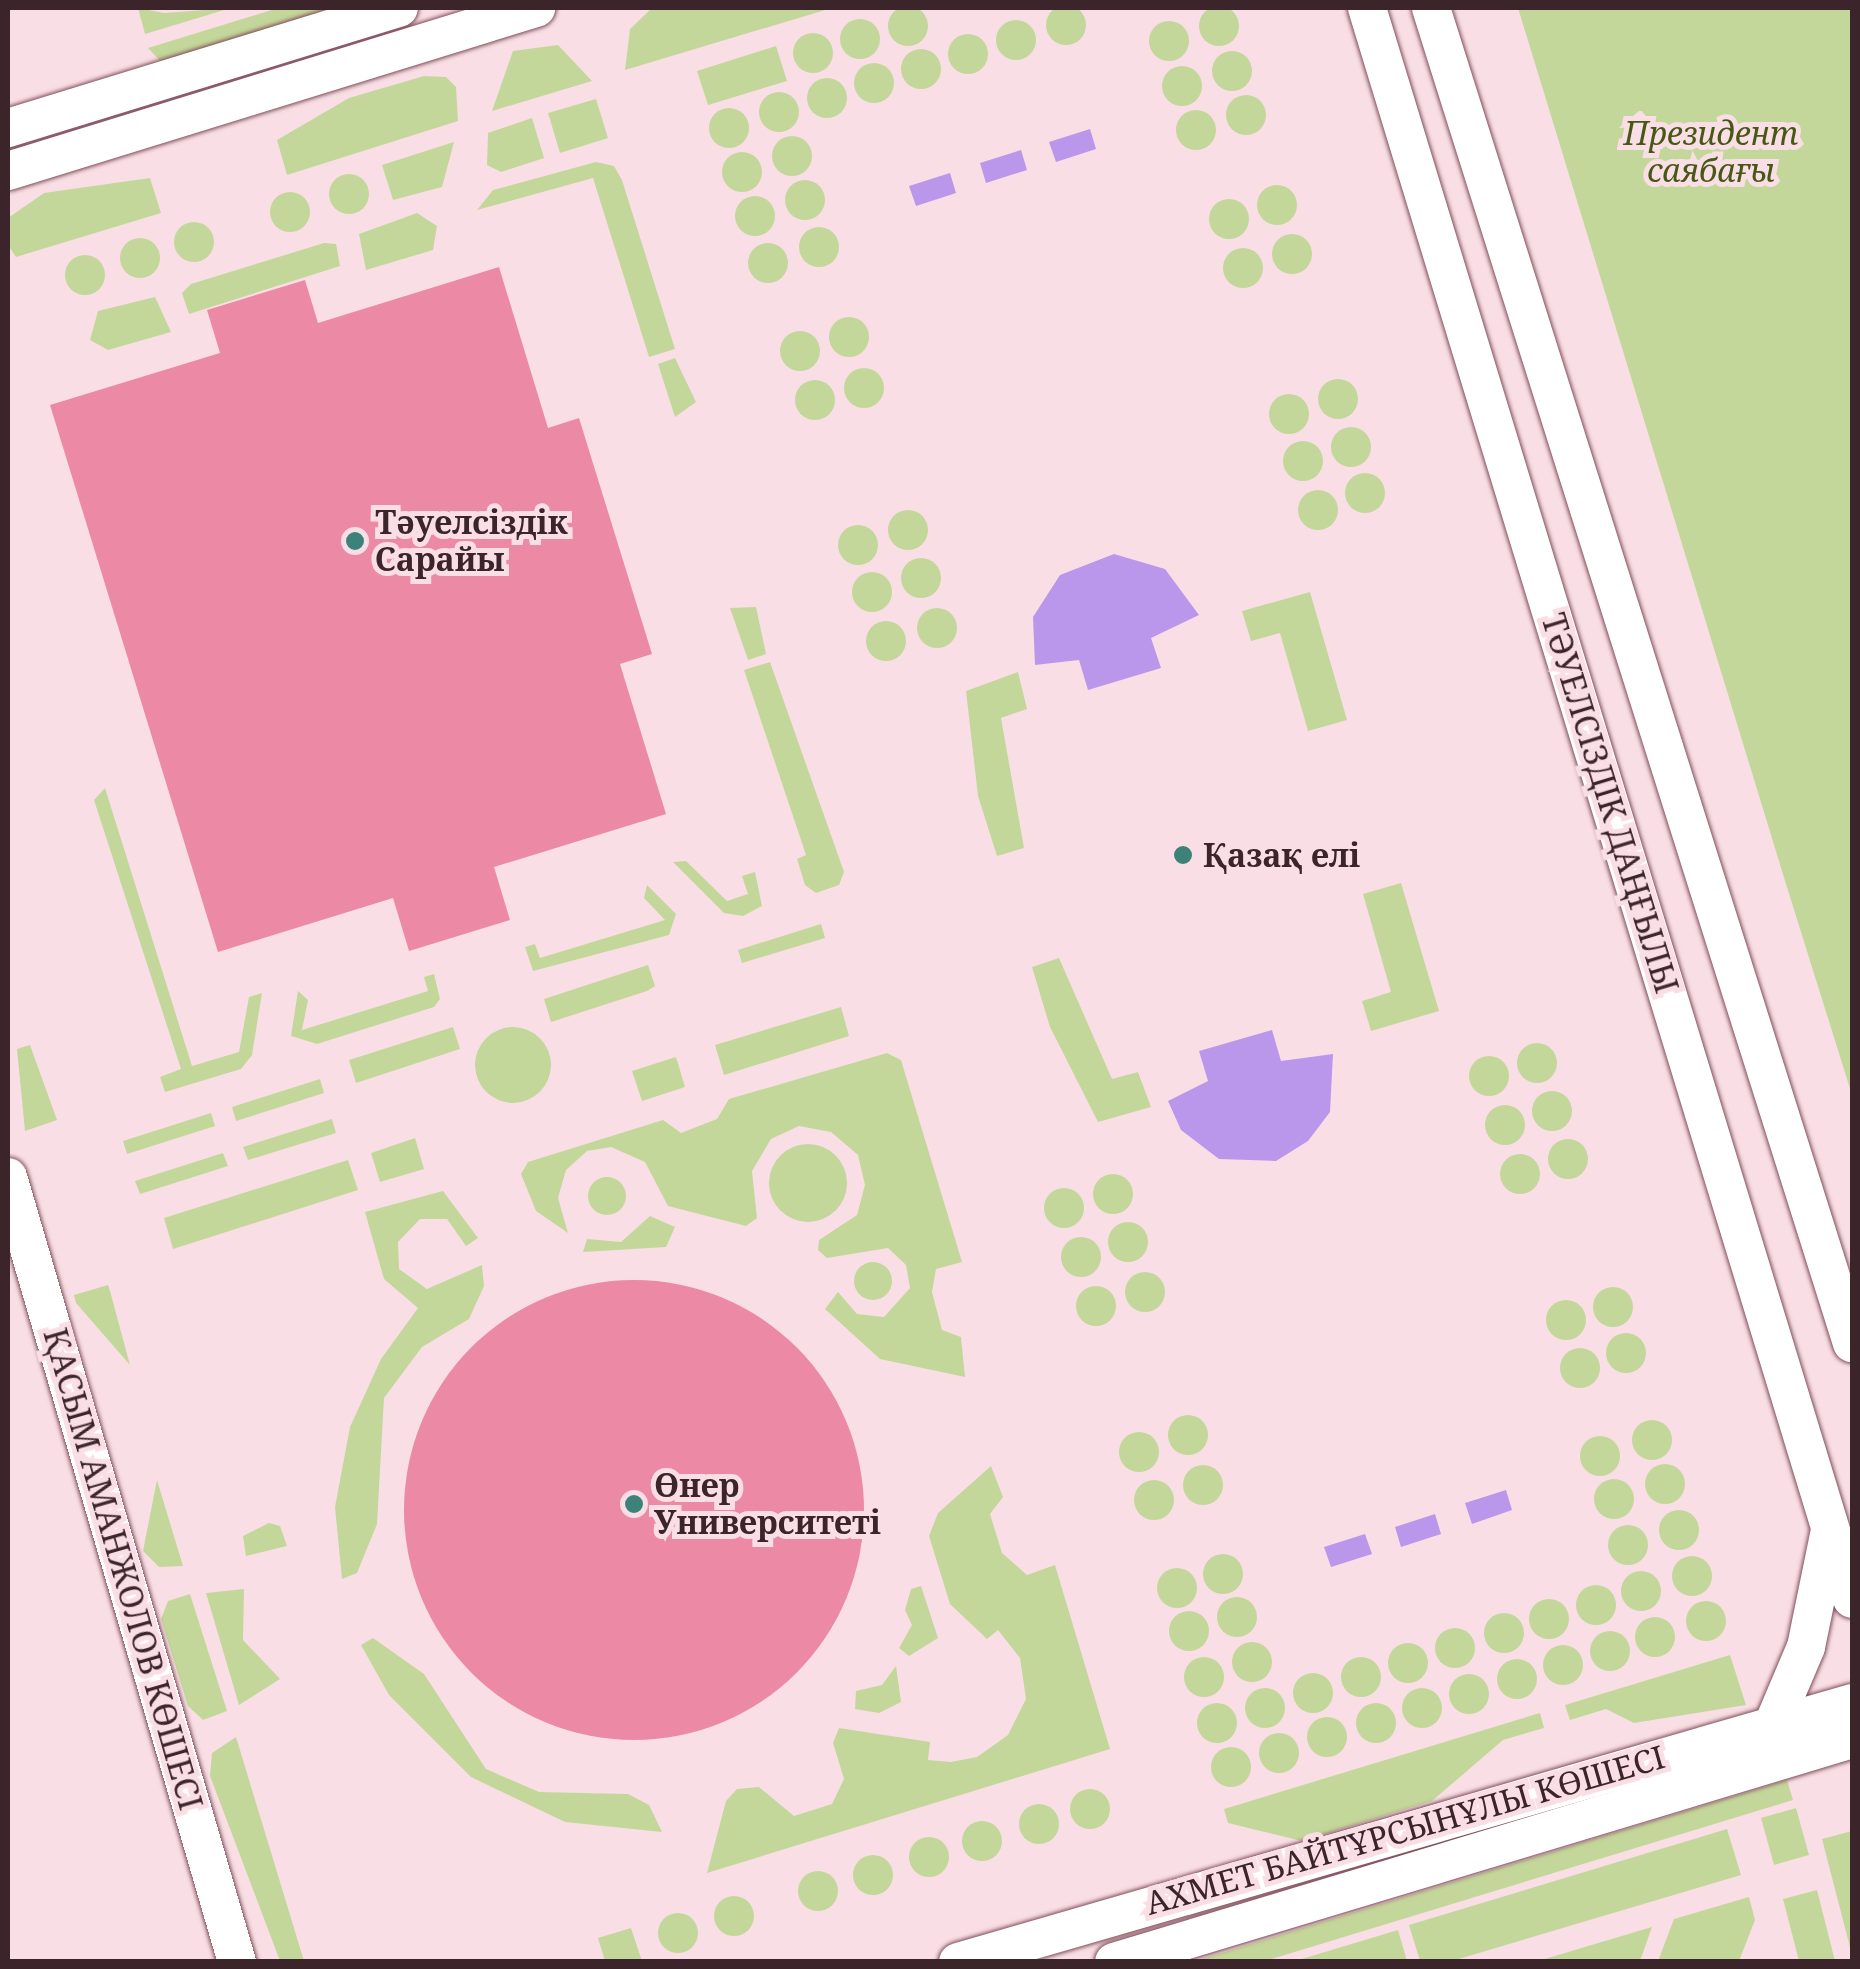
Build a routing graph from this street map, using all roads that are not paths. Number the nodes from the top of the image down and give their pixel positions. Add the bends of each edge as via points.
1 (399, 8) edge
2 (536, 8) edge
3 (1367, 8) edge
4 (1431, 8) edge
5 (8, 128) edge
6 (8, 171) edge
7 (8, 1177) edge
8 (1852, 1343) edge
9 (1830, 1528) junction
10 (1852, 1599) edge
11 (1852, 1703) edge
12 (1775, 1720) junction
13 (1852, 1739) edge
14 (206, 1861) junction
15 (216, 1962) edge
16 (238, 1962) edge
17 (256, 1962) edge
18 (958, 1962) edge
19 (1114, 1962) edge

1 - 5 main road
2 - 6 main road
3 - 9 main road, ТӘУЕЛСІЗДІК ДАҢҒЫЛЫ
4 - 8 main road, ТӘУЕЛСІЗДІК ДАҢҒЫЛЫ
7 - 14 main road, ҚАСЫМ АМАНЖОЛОВ КӨШЕСІ
9 - 10 main road, ТӘУЕЛСІЗДІК ДАҢҒЫЛЫ
9 - 12 main road via 1806,1646
11 - 12 main road, АХМЕТ БАЙТҰРСЫНҰЛЫ КӨШЕСІ
12 - 18 main road, АХМЕТ БАЙТҰРСЫНҰЛЫ КӨШЕСІ
13 - 19 main road, АХМЕТ БАЙТҰРСЫНҰЛЫ КӨШЕСІ
14 - 15 main road
14 - 16 main road, ҚАСЫМ АМАНЖОЛОВ КӨШЕСІ
14 - 17 main road

